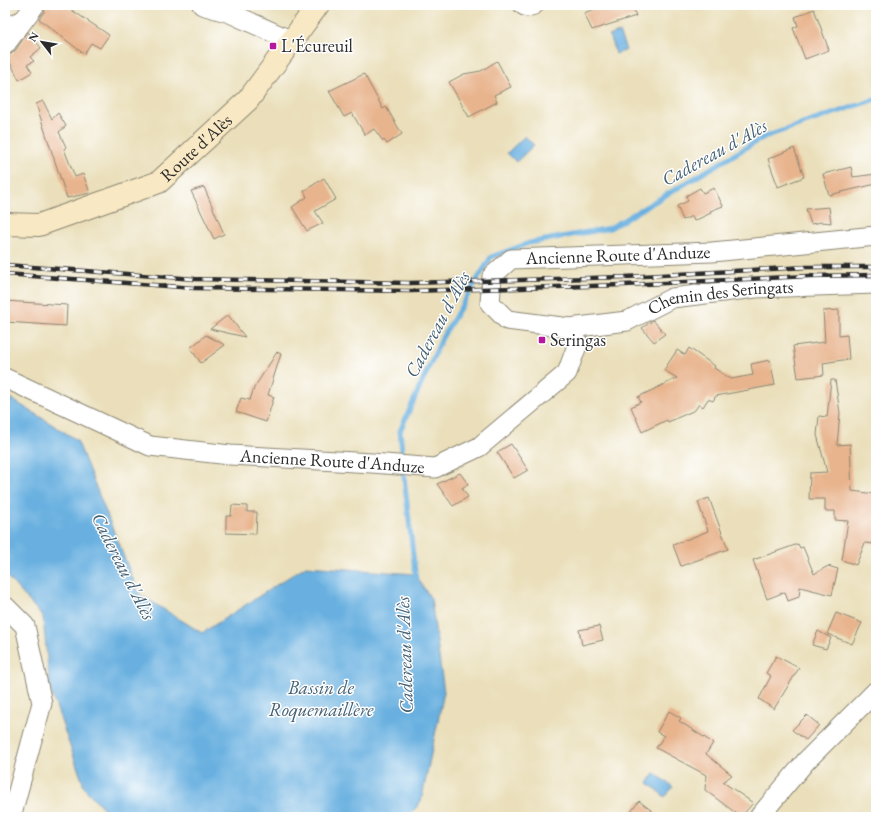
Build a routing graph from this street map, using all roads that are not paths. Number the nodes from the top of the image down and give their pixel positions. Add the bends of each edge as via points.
1 (202, 5) edge
2 (318, 5) edge
3 (523, 5) edge
4 (534, 5) edge
5 (32, 9) edge
6 (232, 9) edge
7 (5, 22) edge
8 (292, 41) junction
9 (5, 45) edge
10 (5, 224) edge
11 (876, 236) edge
12 (876, 284) edge
13 (570, 328) junction
14 (5, 378) edge
15 (5, 606) edge
16 (876, 691) edge
17 (11, 817) edge
18 (759, 817) edge

1 - 6 street
2 - 8 main road, Route d'Alès
3 - 4 street
5 - 7 lane
5 - 9 street
6 - 8 street
8 - 10 main road, Route d'Alès via 248,100 159,182 39,225
11 - 13 street, Ancienne Route d'Anduze via 712,252 511,259 492,276 490,304 507,320
12 - 13 street, Chemin des Seringats via 756,288 672,298 627,321
13 - 14 street, Ancienne Route d'Anduze via 578,343 567,373 479,447 435,468 230,455 150,446
15 - 17 street via 25,626 42,703
16 - 18 street via 806,761

